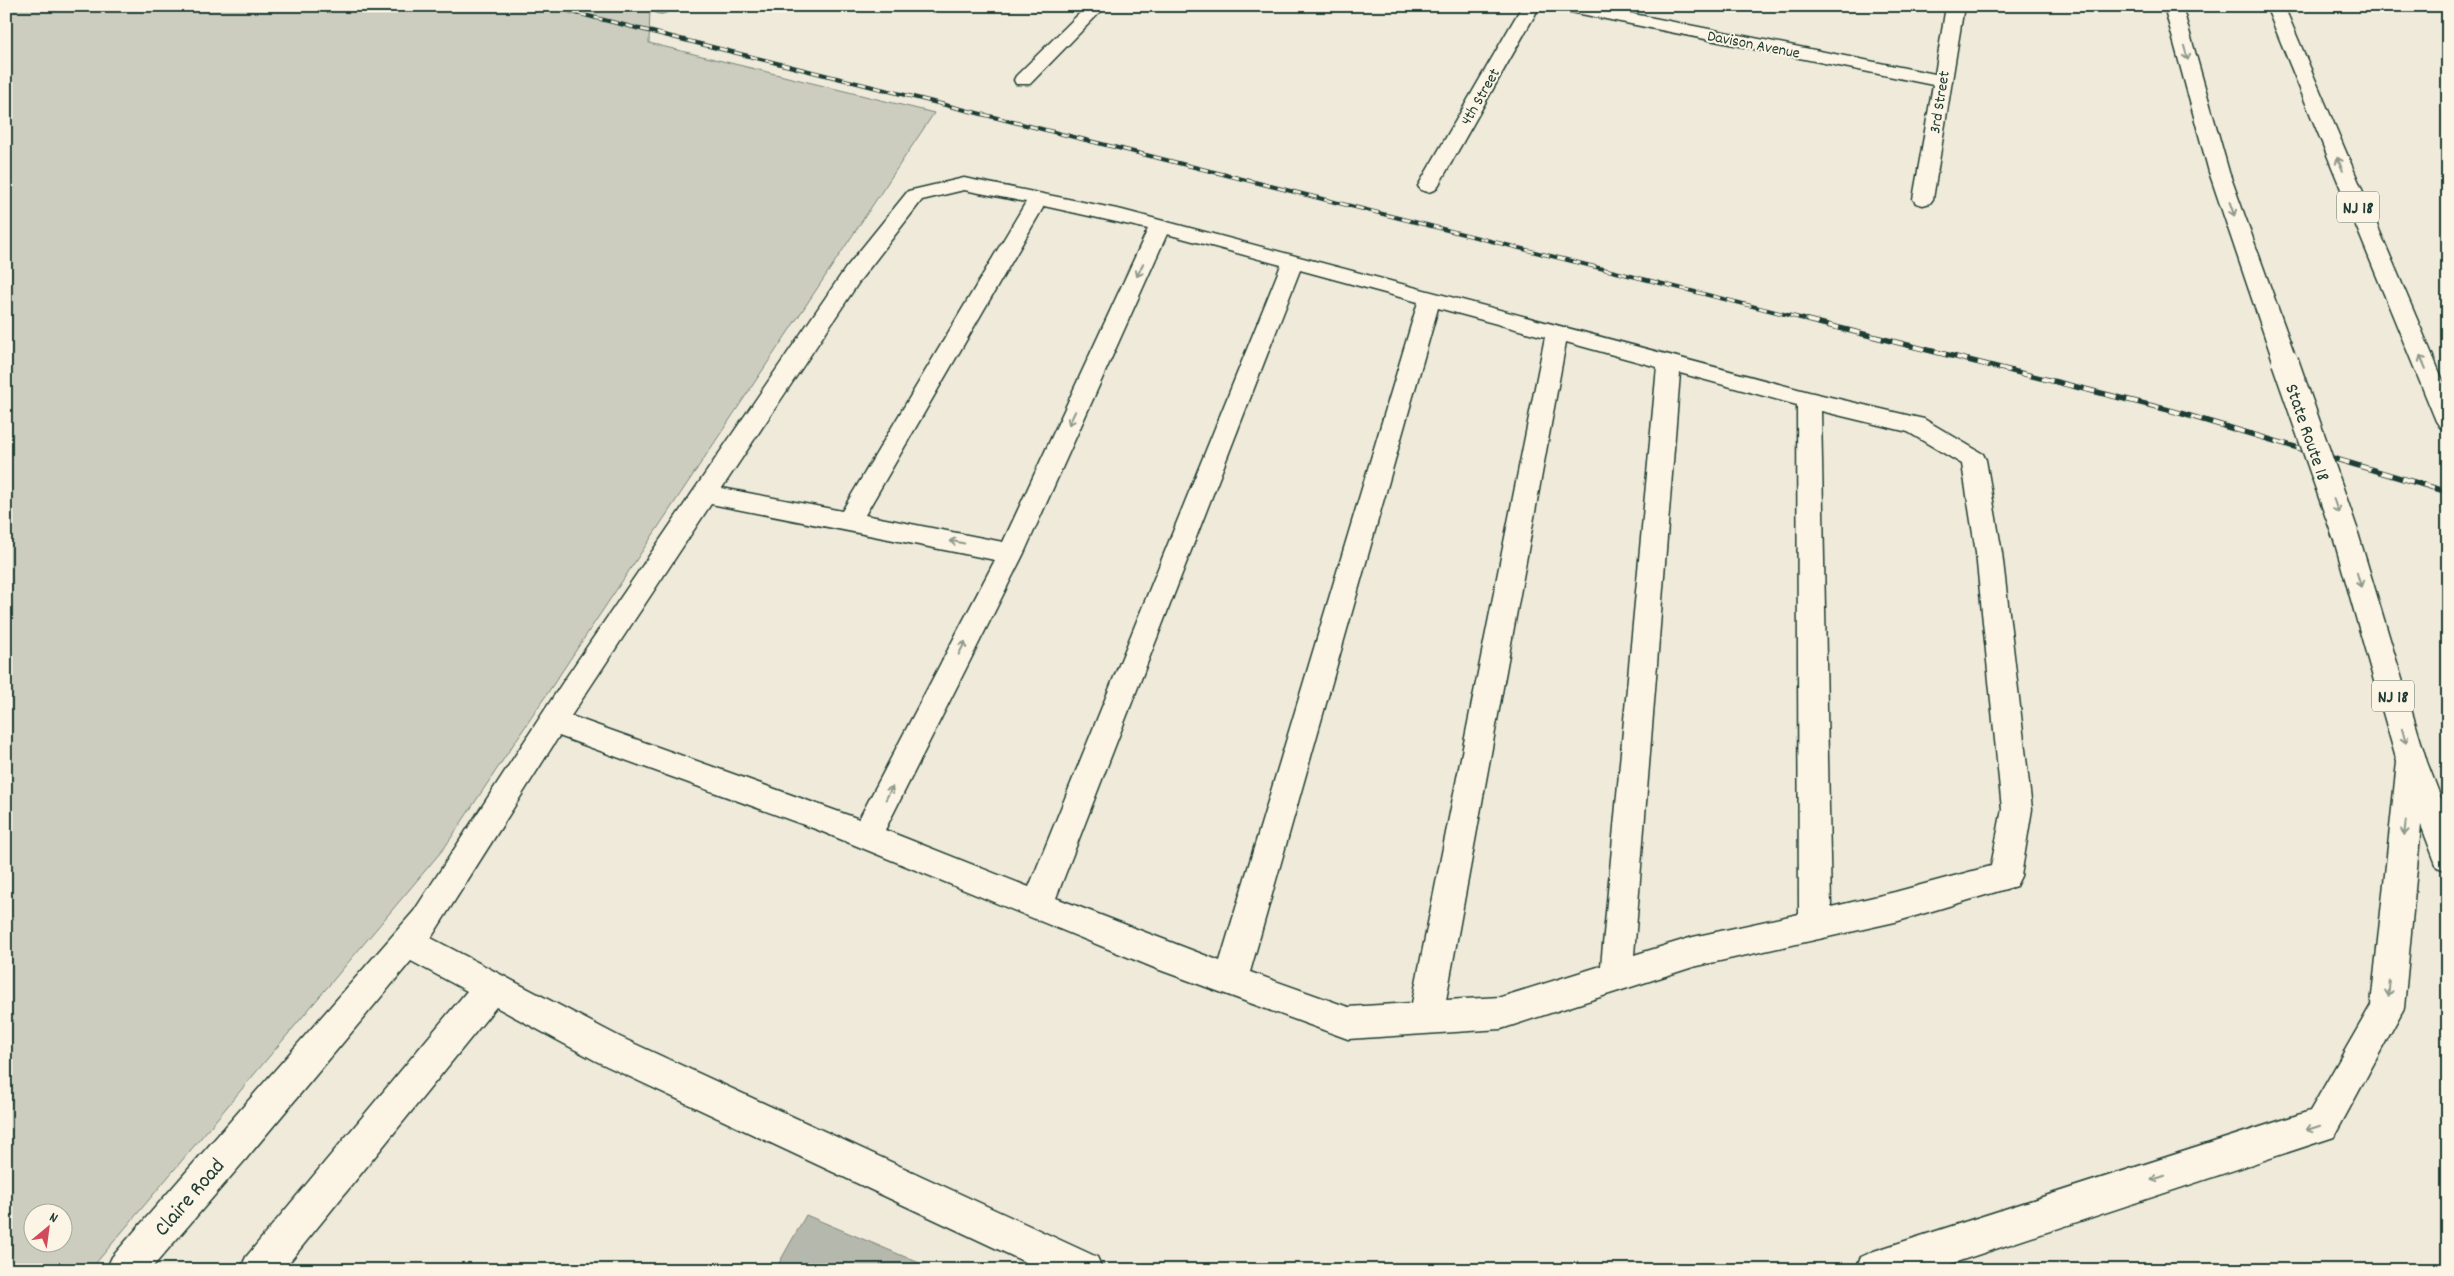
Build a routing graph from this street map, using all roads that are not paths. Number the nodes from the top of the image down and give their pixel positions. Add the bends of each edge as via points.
1 (1097, 6) edge
2 (1531, 6) edge
3 (1566, 6) edge
4 (1955, 6) edge
5 (2173, 6) edge
6 (2275, 6) edge
7 (1022, 80) dead end
8 (1942, 81) junction
9 (1428, 186) dead end
10 (1038, 199) junction
11 (1923, 199) dead end
12 (1160, 226) junction
13 (1293, 261) junction
14 (1430, 298) junction
15 (1557, 332) junction
16 (1670, 363) junction
17 (1809, 400) junction
18 (2445, 414) edge
19 (706, 494) junction
20 (849, 521) junction
21 (1011, 553) junction
22 (553, 722) junction
23 (2412, 762) junction
24 (866, 837) junction
25 (2448, 857) edge
26 (1037, 905) junction
27 (1815, 924) junction
28 (406, 942) junction
29 (1616, 977) junction
30 (1231, 980) junction
31 (492, 987) junction
32 (1426, 1018) junction
33 (125, 1270) edge
34 (259, 1270) edge
35 (1084, 1270) edge
36 (1874, 1270) edge

1 - 7 main road
2 - 9 main road, 4th Street
3 - 8 main road, Davison Avenue
4 - 8 main road, 3rd Street
5 -> 23 main road, State Route 18 / NJ 18, bridge via 2219,172 2345,533
18 -> 6 main road, NJ 18
8 - 11 main road, 3rd Street
10 - 12 main road, Claire Road
10 - 19 main road, Claire Road via 964,184 915,195 853,274
10 - 20 main road
12 - 13 main road, Claire Road
12 -> 21 main road
13 - 14 main road, Claire Road
13 - 26 main road
14 - 15 main road, Claire Road
14 - 30 main road
15 - 16 main road, Claire Road
15 - 32 main road
16 - 17 main road, Claire Road
16 - 29 main road
17 - 27 main road
17 - 27 main road, Claire Road via 1915,425 1974,460 1989,554 2017,810 2005,876 1895,907
19 - 20 main road
19 - 22 main road, Claire Road
21 -> 20 main road
24 -> 21 main road
22 - 24 main road
22 - 28 main road, Claire Road via 425,921
23 - 25 main road, State Route 18 / NJ 18
23 -> 36 main road via 2387,1008 2322,1125
24 - 26 main road
26 - 30 main road
27 - 29 main road via 1693,952
28 - 31 main road
28 - 33 main road, Claire Road
29 - 32 main road via 1501,1013
30 - 32 main road via 1348,1023
31 - 34 main road
31 - 35 main road via 608,1049

